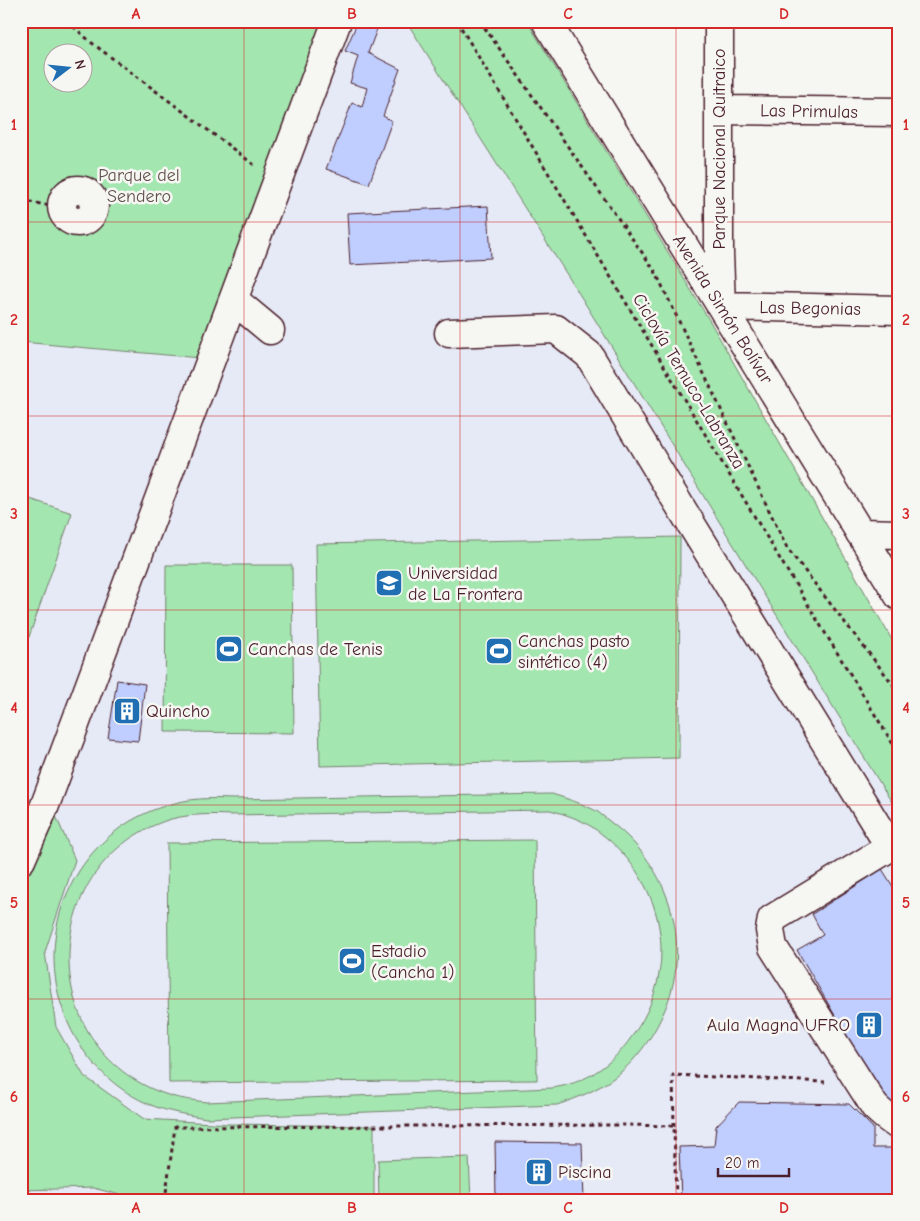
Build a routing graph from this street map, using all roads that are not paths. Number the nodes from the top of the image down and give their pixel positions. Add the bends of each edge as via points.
1 (338, 21) edge
2 (546, 21) edge
3 (719, 21) edge
4 (719, 110) junction
5 (899, 112) edge
6 (234, 300) junction
7 (721, 306) junction
8 (899, 310) edge
9 (270, 330) dead end
10 (449, 333) dead end
11 (860, 533) junction
12 (899, 534) edge
13 (899, 596) edge
14 (33, 803) edge
15 (21, 860) edge
16 (899, 1126) edge

1 - 6 street
2 - 7 street, Avenida Simón Bolívar
3 - 4 street, Parque Nacional Quitraico
4 - 5 street, Las Primulas
4 - 7 street, Parque Nacional Quitraico
6 - 9 street
6 - 14 street
7 - 8 street, Las Begonias
7 - 11 street, Avenida Simón Bolívar
10 - 16 street via 556,329 589,355 890,847 772,919 770,930 774,947 875,1107
11 - 12 street
11 - 13 street, Avenida Simón Bolívar
14 - 15 street

